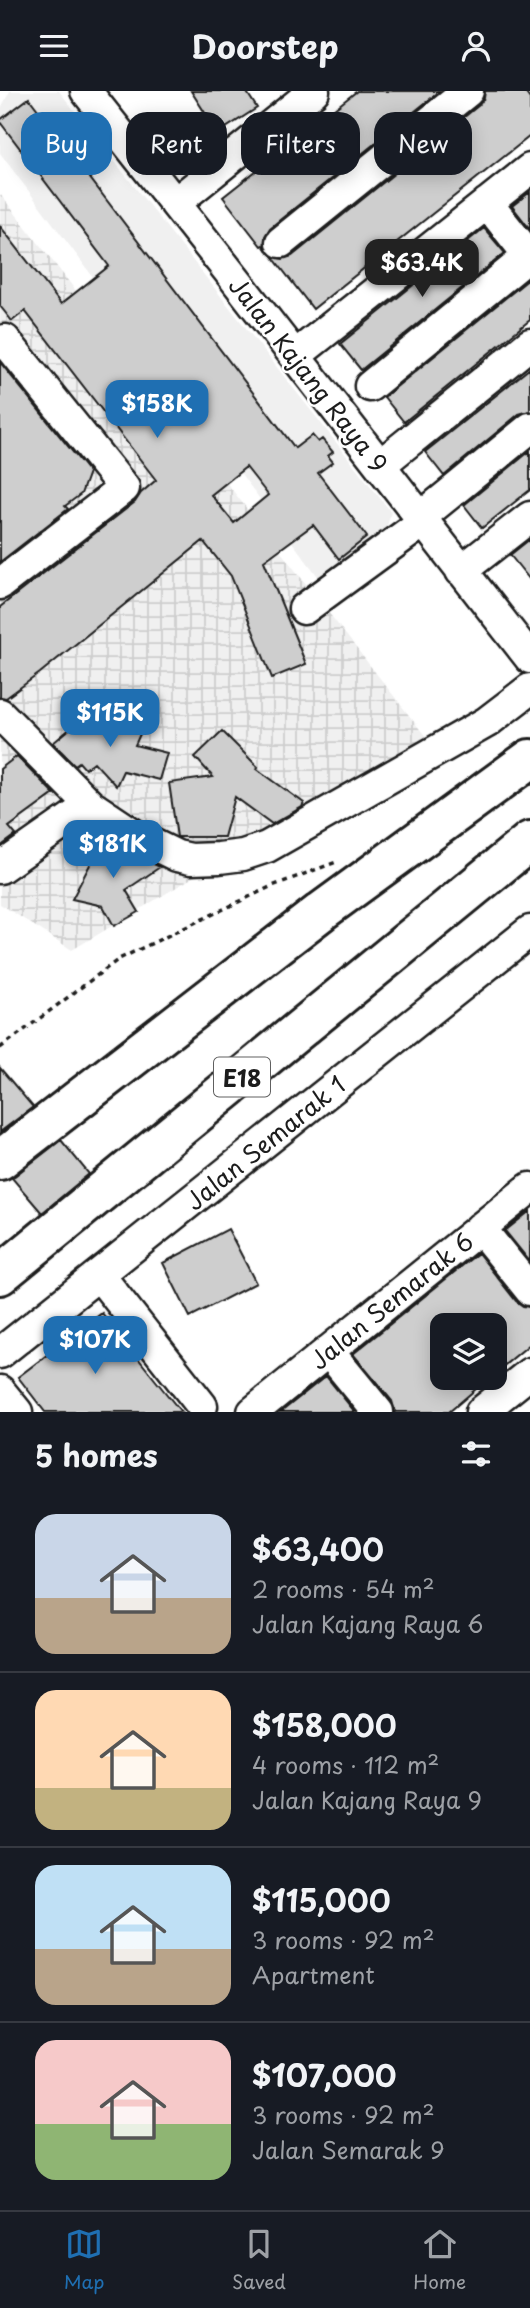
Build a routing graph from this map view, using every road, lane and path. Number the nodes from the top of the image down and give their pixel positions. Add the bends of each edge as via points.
1 (86, 91) edge
2 (314, 91) edge
3 (468, 91) edge
4 (530, 169) edge
5 (175, 203) junction
6 (487, 203) junction
7 (281, 241) dead end
8 (530, 256) edge
9 (0, 344) edge
10 (530, 344) edge
11 (295, 356) junction
12 (370, 386) dead end
13 (530, 428) edge
14 (380, 465) junction
15 (530, 517) edge
16 (422, 519) junction
17 (461, 571) junction
18 (0, 585) edge
19 (304, 609) dead end
20 (530, 658) edge
21 (530, 689) edge
22 (0, 714) edge
23 (530, 759) edge
24 (90, 805) junction
25 (530, 841) edge
26 (346, 858) dead end
27 (0, 868) edge
28 (529, 935) edge
29 (0, 1048) edge
30 (0, 1160) edge
31 (530, 1188) edge
32 (480, 1228) junction
33 (0, 1275) edge
34 (99, 1275) junction
35 (530, 1290) edge
36 (328, 1351) junction
37 (0, 1353) edge
38 (530, 1373) edge
39 (0, 1391) edge
40 (202, 1406) dead end
41 (17, 1412) edge
42 (253, 1412) edge
43 (378, 1412) edge
44 (481, 1412) edge

1 - 5 street, Jalan Kajang Raya 9
2 - 5 street
3 - 7 street
4 - 6 street
5 - 11 street, Jalan Kajang Raya 9
6 - 8 street
6 - 11 street
8 - 12 street
9 - 18 street via 5,341 124,488
10 - 14 street
11 - 14 street, Jalan Kajang Raya 9
13 - 16 street
14 - 16 street, Jalan Kajang Raya 9
15 - 17 street
16 - 17 street, Jalan Kajang Raya 9
16 - 19 street
17 - 20 street, Jalan Kajang Raya 9
21 - 24 street via 486,722 267,847 243,855 177,856
22 - 24 street
23 - 30 highway via 322,911
24 - 27 street
25 - 33 highway, E18
26 - 29 path via 272,886 119,959
28 - 34 street, Jalan Semarak 1
31 - 32 street, Jalan Semarak 6
32 - 35 street
32 - 36 street, Jalan Semarak 6
34 - 37 street, Jalan Semarak 1
34 - 40 street
36 - 42 street, Jalan Semarak 6
36 - 43 street
38 - 44 street
39 - 41 street

